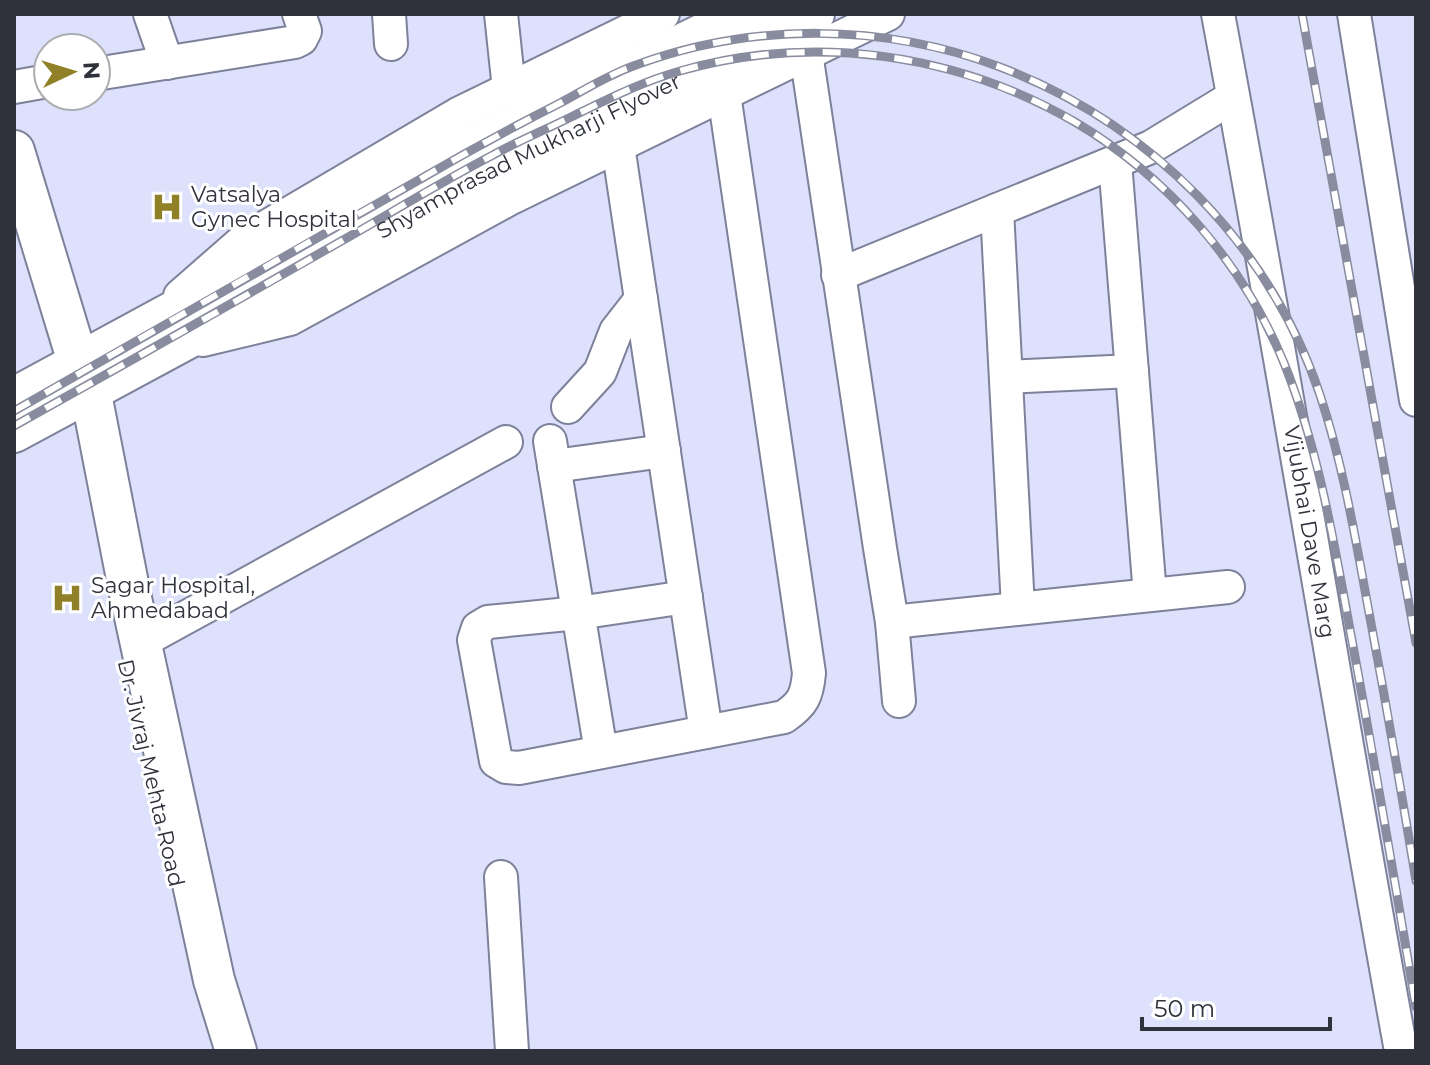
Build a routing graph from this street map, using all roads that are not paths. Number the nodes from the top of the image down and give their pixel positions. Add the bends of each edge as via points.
1 (150, 14) edge
2 (299, 14) edge
3 (501, 14) edge
4 (663, 14) edge
5 (744, 14) edge
6 (814, 14) edge
7 (888, 14) edge
8 (1218, 14) edge
9 (1354, 14) edge
10 (620, 24) edge
11 (806, 53) junction
12 (167, 63) junction
13 (112, 72) edge
14 (509, 89) junction
15 (724, 94) junction
16 (1233, 97) junction
17 (618, 146) junction
18 (14, 151) edge
19 (1115, 162) junction
20 (14, 207) edge
21 (997, 210) junction
22 (838, 275) junction
23 (259, 283) junction
24 (641, 299) junction
25 (155, 338) junction
26 (1132, 371) junction
27 (1006, 377) junction
28 (76, 380) junction
29 (14, 398) edge
30 (1416, 400) edge
31 (568, 407) dead end
32 (14, 432) edge
33 (506, 442) dead end
34 (664, 451) junction
35 (1228, 587) dead end
36 (1150, 595) junction
37 (686, 597) junction
38 (1018, 608) junction
39 (578, 613) junction
40 (892, 622) junction
41 (141, 642) junction
42 (899, 701) dead end
43 (706, 732) junction
44 (601, 752) junction
45 (501, 877) dead end
46 (219, 1051) edge
47 (236, 1051) edge
48 (512, 1051) edge
49 (1401, 1051) edge

1 - 12 street
2 - 12 street via 305,31 295,42
3 - 14 street
4 - 10 street
5 - 23 main road, Shyamprasad Mukharji Flyover via 457,154
6 - 23 main road, Shyamprasad Mukharji Flyover
7 - 11 street
8 - 16 street, Vijubhai Dave Marg
9 - 30 street
10 - 14 street
11 - 15 street
11 - 22 street
12 - 13 street
14 - 25 street via 244,240
15 - 17 street
15 - 43 street via 809,673 803,700 784,717
16 - 19 street via 1151,147
16 - 49 street, Vijubhai Dave Marg
17 - 24 street
17 - 25 street via 290,319
18 - 28 main road
19 - 21 street
19 - 26 street
20 - 28 main road
21 - 22 street
21 - 27 street
22 - 40 street
23 - 25 main road, Shyamprasad Mukharji Flyover
24 - 31 street via 616,331 600,372
24 - 34 street
25 - 28 main road, Shyamprasad Mukharji Flyover
26 - 27 street
26 - 36 street
27 - 38 street
28 - 29 main road
28 - 32 main road
28 - 41 main road
28 - 46 main road, Dr. Jivraj Mehta Road via 111,596 200,993
33 - 41 street
34 - 37 street
34 - 39 street via 552,453
35 - 36 street
36 - 38 street
37 - 39 street
37 - 43 street
38 - 40 street
39 - 44 street
39 - 44 street via 488,622 478,628 474,640 496,761 519,768
40 - 42 street
41 - 47 main road via 214,980
43 - 44 street
45 - 48 street

